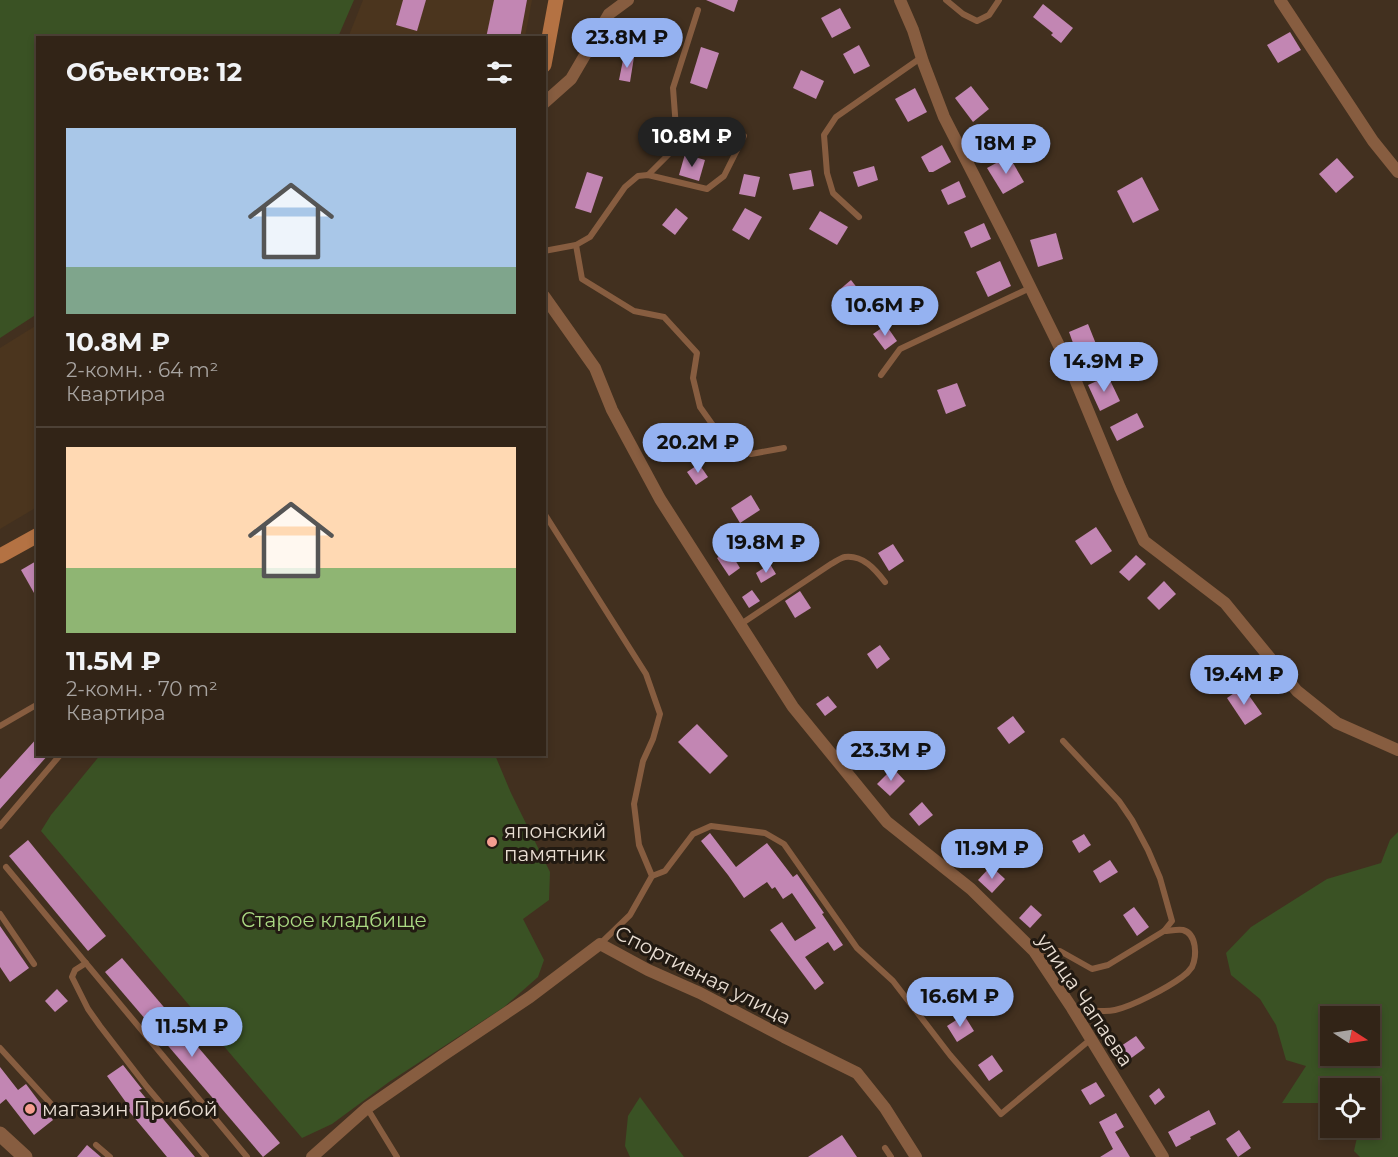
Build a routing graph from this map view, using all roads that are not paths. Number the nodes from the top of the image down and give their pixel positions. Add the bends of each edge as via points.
1 (556, 0) edge
2 (628, 0) edge
3 (900, 0) edge
4 (946, 0) edge
5 (999, 0) edge
6 (1280, 0) edge
7 (698, 10) dead end
8 (546, 54) edge
9 (922, 57) junction
10 (546, 101) edge
11 (744, 136) dead end
12 (1398, 172) edge
13 (648, 175) junction
14 (859, 217) dead end
15 (576, 245) junction
16 (546, 251) edge
17 (1030, 287) junction
18 (546, 299) edge
19 (881, 375) dead end
20 (784, 448) dead end
21 (546, 516) edge
22 (36, 536) edge
23 (0, 556) edge
24 (885, 582) dead end
25 (741, 624) junction
26 (36, 705) edge
27 (0, 726) edge
28 (1063, 741) dead end
29 (1398, 750) edge
30 (59, 756) edge
31 (0, 826) edge
32 (6, 867) dead end
33 (652, 876) junction
34 (0, 914) edge
35 (1164, 931) junction
36 (600, 944) junction
37 (1034, 951) junction
38 (86, 963) junction
39 (34, 964) dead end
40 (1072, 1008) junction
41 (1091, 1039) junction
42 (0, 1048) edge
43 (52, 1105) dead end
44 (367, 1108) junction
45 (0, 1134) edge
46 (96, 1145) dead end
47 (885, 1148) dead end
48 (25, 1157) edge
49 (110, 1157) edge
50 (206, 1157) edge
51 (247, 1157) edge
52 (312, 1157) edge
53 (397, 1157) edge
54 (891, 1157) edge
55 (916, 1157) edge
56 (1163, 1157) edge

1 - 8 main road
2 - 10 street via 609,14 571,79
3 - 9 street
4 - 5 lane via 977,21 989,15
6 - 12 street via 1373,141
7 - 13 lane via 673,88 676,128 668,155
9 - 14 lane via 836,117 824,135 833,193
9 - 17 street via 944,117
11 - 13 lane via 724,176 707,189
13 - 15 lane via 638,176 624,187 590,237
15 - 16 lane
15 - 20 lane via 582,279 634,311 664,317 697,353 693,378 700,407 722,438 752,454
17 - 19 lane via 900,349
17 - 29 street via 1072,372 1144,541 1225,603 1297,691 1337,723
18 - 25 street, улица Чапаева via 595,369 612,410 660,499
21 - 33 lane via 646,674 660,714 643,761 634,804 639,845
22 - 23 main road
24 - 25 lane via 876,569 861,560 843,557
25 - 37 street, улица Чапаева via 793,707 887,822 970,889
26 - 27 lane
28 - 35 lane via 1119,801 1148,850 1172,921
30 - 31 lane
32 - 38 lane
33 - 36 lane via 630,915
33 - 41 lane via 665,871 693,834 711,826 765,833 783,844 857,948 893,981 1001,1114
34 - 39 lane
35 - 37 lane via 1108,965 1092,969 1060,951
35 - 40 lane via 1183,930 1195,943 1192,966 1184,976 1114,1010
36 - 44 street, Спортивная улица via 530,997
36 - 55 street, Спортивная улица via 857,1073
37 - 40 street, улица Чапаева
38 - 50 lane via 72,977 88,1009
38 - 51 lane
40 - 41 street, улица Чапаева
41 - 56 street, улица Чапаева
42 - 43 lane
44 - 52 street, Спортивная улица
44 - 53 lane
45 - 48 street
46 - 49 lane
47 - 54 lane

